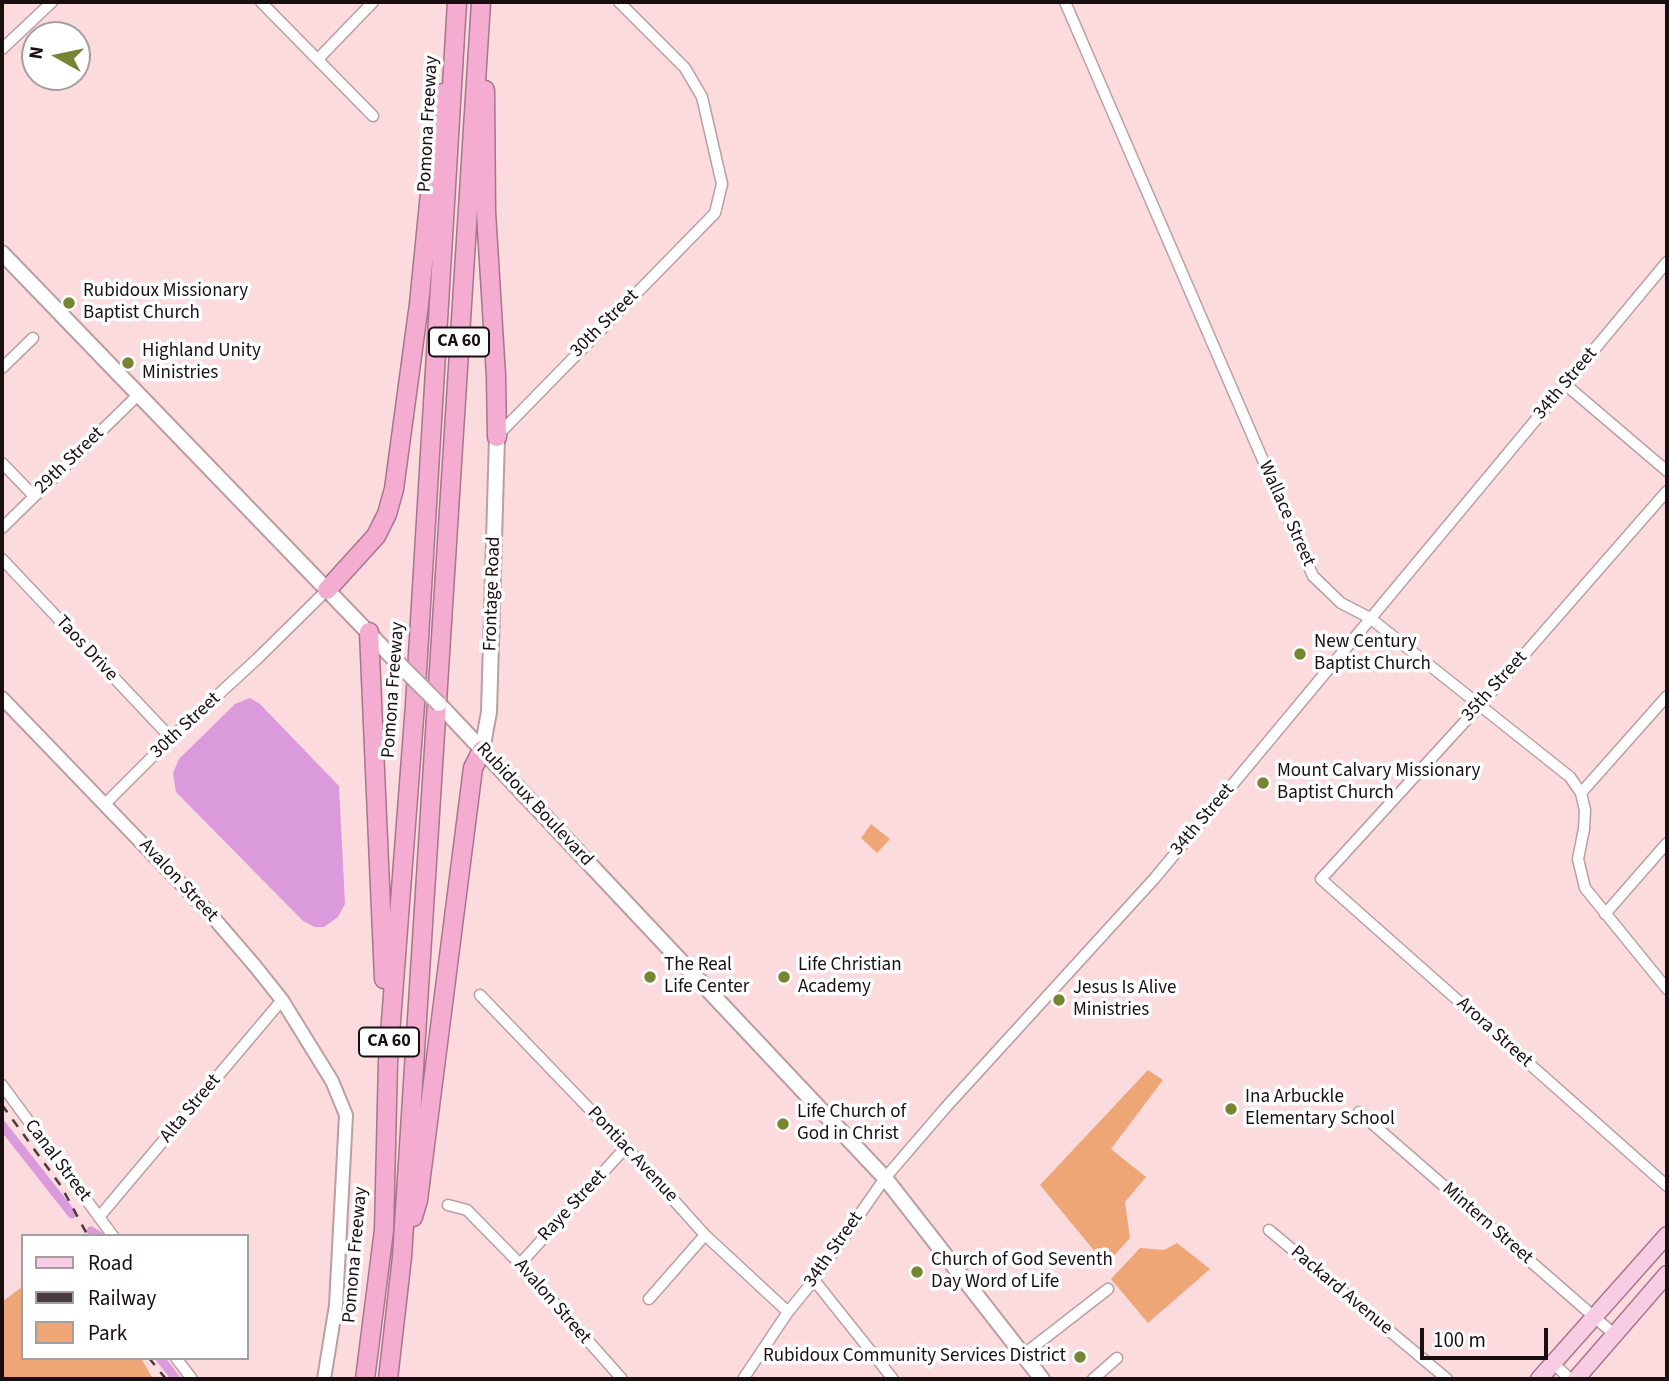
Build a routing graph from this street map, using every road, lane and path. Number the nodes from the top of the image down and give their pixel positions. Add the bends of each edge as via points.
1 (52, 2) edge
2 (261, 2) edge
3 (373, 2) edge
4 (457, 2) edge
5 (482, 2) edge
6 (618, 2) edge
7 (1065, 2) edge
8 (454, 42) junction
9 (2, 49) edge
10 (318, 59) junction
11 (373, 116) dead end
12 (2, 253) edge
13 (1667, 262) edge
14 (33, 338) dead end
15 (2, 368) edge
16 (1566, 386) junction
17 (139, 394) junction
18 (497, 437) junction
19 (2, 463) edge
20 (1667, 471) edge
21 (1667, 491) edge
22 (34, 496) junction
23 (2, 528) edge
24 (2, 559) edge
25 (327, 590) junction
26 (1370, 618) junction
27 (369, 632) junction
28 (1667, 696) edge
29 (2, 700) edge
30 (1481, 704) junction
31 (171, 738) junction
32 (482, 750) junction
33 (1581, 793) junction
34 (105, 804) junction
35 (1667, 843) edge
36 (1321, 879) joint
37 (1605, 914) junction
38 (1667, 989) edge
39 (480, 995) dead end
40 (282, 1000) junction
41 (2, 1085) edge
42 (385, 1106) junction
43 (1359, 1112) dead end
44 (626, 1147) junction
45 (885, 1178) junction
46 (1667, 1186) edge
47 (448, 1205) dead end
48 (99, 1217) junction
49 (1269, 1230) dead end
50 (112, 1234) edge
51 (705, 1234) junction
52 (1667, 1235) edge
53 (402, 1257) junction
54 (520, 1264) junction
55 (1667, 1274) edge
56 (814, 1280) junction
57 (1108, 1289) dead end
58 (649, 1300) dead end
59 (788, 1312) junction
60 (1595, 1318) junction
61 (1615, 1335) junction
62 (1023, 1355) junction
63 (1117, 1358) dead end
64 (178, 1360) edge
65 (1553, 1363) junction
66 (748, 1378) edge
67 (192, 1379) edge
68 (324, 1379) edge
69 (365, 1379) edge
70 (388, 1379) edge
71 (622, 1379) edge
72 (893, 1379) edge
73 (1042, 1379) edge
74 (1093, 1379) edge
75 (1447, 1379) edge
76 (1539, 1379) edge
77 (1570, 1379) edge
78 (1576, 1379) edge

1 - 9 street
2 - 10 street
3 - 10 street
4 - 8 highway, Pomona Freeway / CA 60
5 - 18 highway
5 - 53 highway, CA 60
6 - 18 street, 30th Street via 685,68 702,97 722,184 715,213
7 - 26 street, Wallace Street via 1313,576 1341,603
8 - 25 highway via 437,123 394,489 376,536
8 - 42 highway, Pomona Freeway / CA 60 via 415,705
10 - 11 street
12 - 17 main road, Rubidoux Boulevard
13 - 16 street, 34th Street
14 - 15 street
16 - 20 street
16 - 26 street, 34th Street
17 - 22 street, 29th Street
17 - 25 main road, Rubidoux Boulevard
18 - 32 main road, Frontage Road via 489,712
19 - 22 street
21 - 30 street, 35th Street
22 - 23 street, 29th Street
24 - 31 street, Taos Drive
25 - 27 main road, Rubidoux Boulevard
25 - 31 street, 30th Street
26 - 30 street, Wallace Street
26 - 45 street, 34th Street via 1153,880
27 - 32 main road, Rubidoux Boulevard, bridge
27 - 42 highway via 384,964
28 - 33 street
29 - 34 street, Avalon Street
30 - 33 street, Wallace Street via 1570,777
30 - 36 street, 35th Street
31 - 34 street, 30th Street
32 - 45 main road, Rubidoux Boulevard
32 - 53 highway via 473,768 418,1200
33 - 37 street via 1586,820 1578,859 1580,877
34 - 40 street, Avalon Street via 212,916
35 - 37 street
36 - 46 street, Arora Street
37 - 38 street
39 - 44 street, Pontiac Avenue
40 - 48 street, Alta Street
40 - 68 street, Avalon Street via 332,1081 346,1115 336,1305
41 - 48 street, Canal Street
42 - 69 highway, Pomona Freeway / CA 60 via 384,1230
43 - 60 street, Mintern Street
44 - 51 street, Pontiac Avenue
44 - 54 street, Raye Street
45 - 56 street, 34th Street
45 - 62 main road, Rubidoux Boulevard
47 - 54 street, Avalon Street via 467,1210
48 - 50 street, Canal Street
49 - 75 street, Packard Avenue
51 - 58 street
51 - 59 street, Pontiac Avenue
52 - 60 main road
53 - 70 highway, CA 60
54 - 71 street, Avalon Street
55 - 61 main road
56 - 59 street, 34th Street
56 - 72 street
57 - 62 street
59 - 66 street, 34th Street
60 - 61 street, Mintern Street
60 - 65 main road
61 - 78 main road
62 - 73 main road, Rubidoux Boulevard
63 - 74 street
64 - 67 street
65 - 76 main road
65 - 77 street

